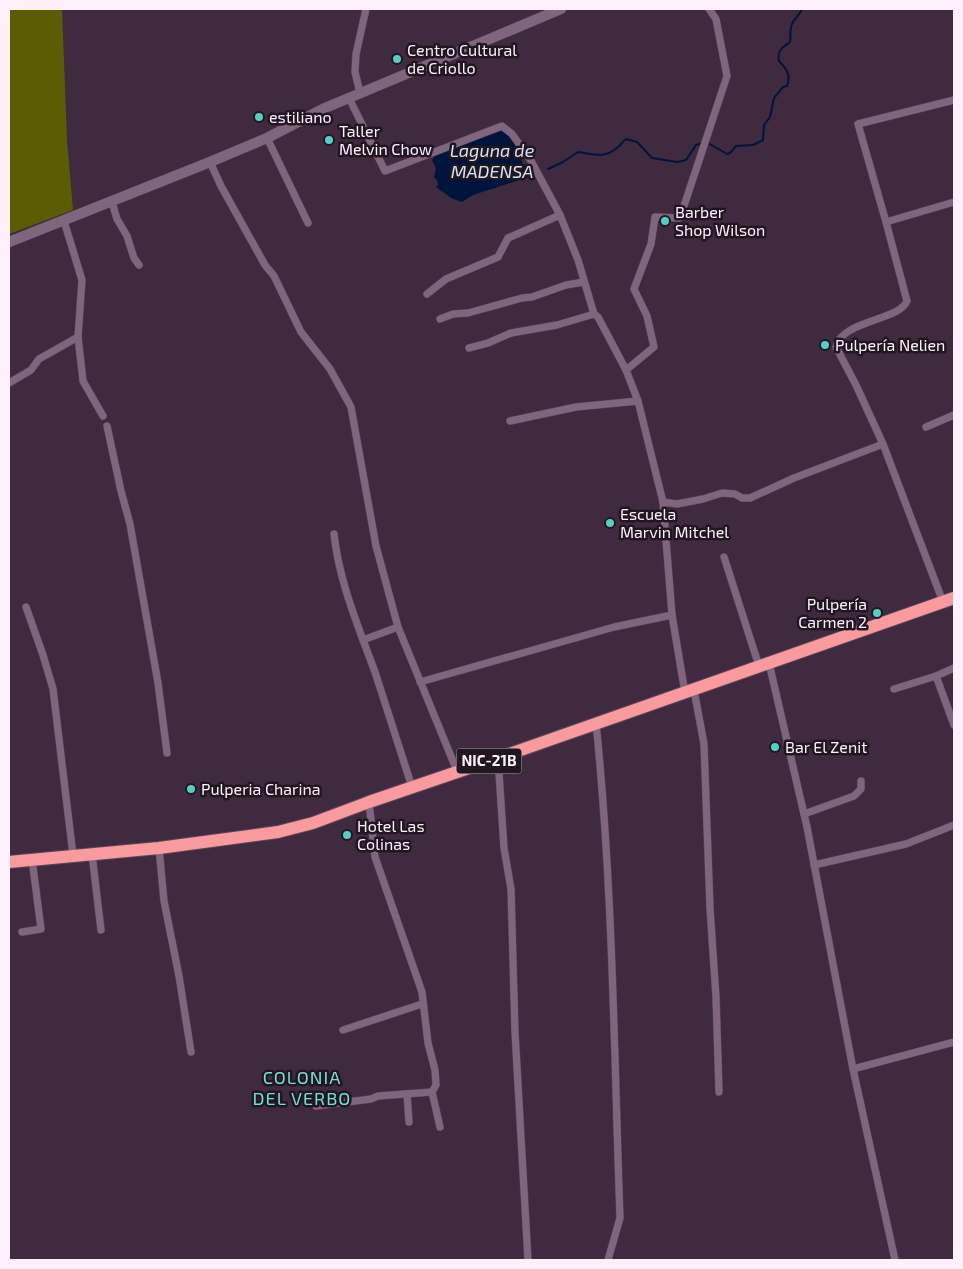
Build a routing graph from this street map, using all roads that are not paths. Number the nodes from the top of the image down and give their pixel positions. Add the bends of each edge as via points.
1 (366, 9) edge
2 (561, 9) edge
3 (709, 9) edge
4 (360, 94) junction
5 (349, 98) junction
6 (954, 100) edge
7 (267, 138) junction
8 (210, 162) junction
9 (112, 202) junction
10 (954, 202) edge
11 (560, 215) junction
12 (64, 221) junction
13 (886, 222) junction
14 (308, 223) dead end
15 (9, 242) edge
16 (139, 265) dead end
17 (584, 282) junction
18 (427, 294) dead end
19 (594, 314) junction
20 (440, 319) dead end
21 (78, 337) junction
22 (469, 348) dead end
23 (626, 370) junction
24 (9, 384) edge
25 (638, 401) junction
26 (954, 415) edge
27 (103, 416) dead end
28 (510, 421) dead end
29 (107, 426) dead end
30 (926, 428) dead end
31 (883, 444) junction
32 (663, 502) junction
33 (334, 534) dead end
34 (724, 558) dead end
35 (948, 600) edge
36 (26, 607) dead end
37 (672, 615) junction
38 (398, 627) junction
39 (363, 640) junction
40 (764, 665) junction
41 (954, 668) edge
42 (936, 676) junction
43 (420, 682) junction
44 (894, 689) dead end
45 (689, 692) junction
46 (596, 724) junction
47 (954, 725) edge
48 (167, 753) dead end
49 (498, 758) junction
50 (457, 771) junction
51 (861, 781) dead end
52 (412, 787) junction
53 (369, 802) junction
54 (804, 814) junction
55 (954, 825) edge
56 (159, 848) junction
57 (92, 854) junction
58 (73, 855) junction
59 (32, 859) junction
60 (9, 862) edge
61 (814, 865) junction
62 (101, 930) dead end
63 (22, 932) dead end
64 (422, 1004) junction
65 (343, 1030) dead end
66 (954, 1042) edge
67 (191, 1052) dead end
68 (853, 1070) junction
69 (432, 1092) junction
70 (719, 1092) dead end
71 (407, 1094) junction
72 (316, 1106) dead end
73 (409, 1122) dead end
74 (440, 1128) dead end
75 (528, 1260) edge
76 (608, 1260) edge
77 (895, 1260) edge

1 - 4 street via 356,54 355,72
2 - 4 street
3 - 23 street via 716,19 726,76 680,218 655,218 651,244 634,289 647,316 654,347
4 - 5 street
5 - 7 street
5 - 11 street via 385,171 502,126 512,134 530,160
6 - 13 street via 858,124
7 - 8 street
7 - 14 street
8 - 9 street
8 - 38 street via 274,276 301,332 330,369 351,407 376,546
9 - 12 street
9 - 16 street
10 - 13 street
11 - 17 street
11 - 18 street via 508,238 498,257 446,280
12 - 15 street
12 - 21 street via 82,280
13 - 31 street via 908,301 902,309 844,335 836,347
17 - 19 street
17 - 20 street
19 - 22 street via 511,333
19 - 23 street
21 - 24 street via 39,360 31,370
21 - 27 street via 83,381
23 - 25 street
25 - 28 street via 576,407
25 - 32 street
26 - 30 street
29 - 48 street via 130,524
31 - 32 street via 750,498 722,493 677,504
31 - 35 street
32 - 37 street
33 - 39 street via 350,606
34 - 40 street
35 - 40 highway, NIC-21B
36 - 58 street via 53,690
37 - 43 street via 614,627
37 - 45 street
38 - 39 street
38 - 43 street
39 - 52 street
40 - 45 highway, NIC-21B
40 - 54 street
41 - 42 street
42 - 44 street
42 - 47 street
43 - 50 street
45 - 46 highway, NIC-21B
45 - 70 street via 704,744
46 - 49 highway, NIC-21B
46 - 76 street via 610,908 620,1218
49 - 50 highway, NIC-21B
49 - 75 street via 504,848 511,889 515,1032
50 - 52 highway, NIC-21B
51 - 54 street via 862,789 854,796
52 - 53 highway, NIC-21B
53 - 56 highway, NIC-21B via 278,832
53 - 64 street via 376,858 422,992
54 - 61 street
55 - 61 street via 906,844
56 - 57 highway, NIC-21B
56 - 67 street via 164,901
57 - 58 highway, NIC-21B
57 - 62 street
58 - 59 highway, NIC-21B
59 - 60 highway, NIC-21B
59 - 63 street via 42,929
61 - 68 street
64 - 65 street
64 - 69 street via 435,1070 436,1085
66 - 68 street
68 - 77 street
69 - 71 street
69 - 74 street
71 - 72 street
71 - 73 street

